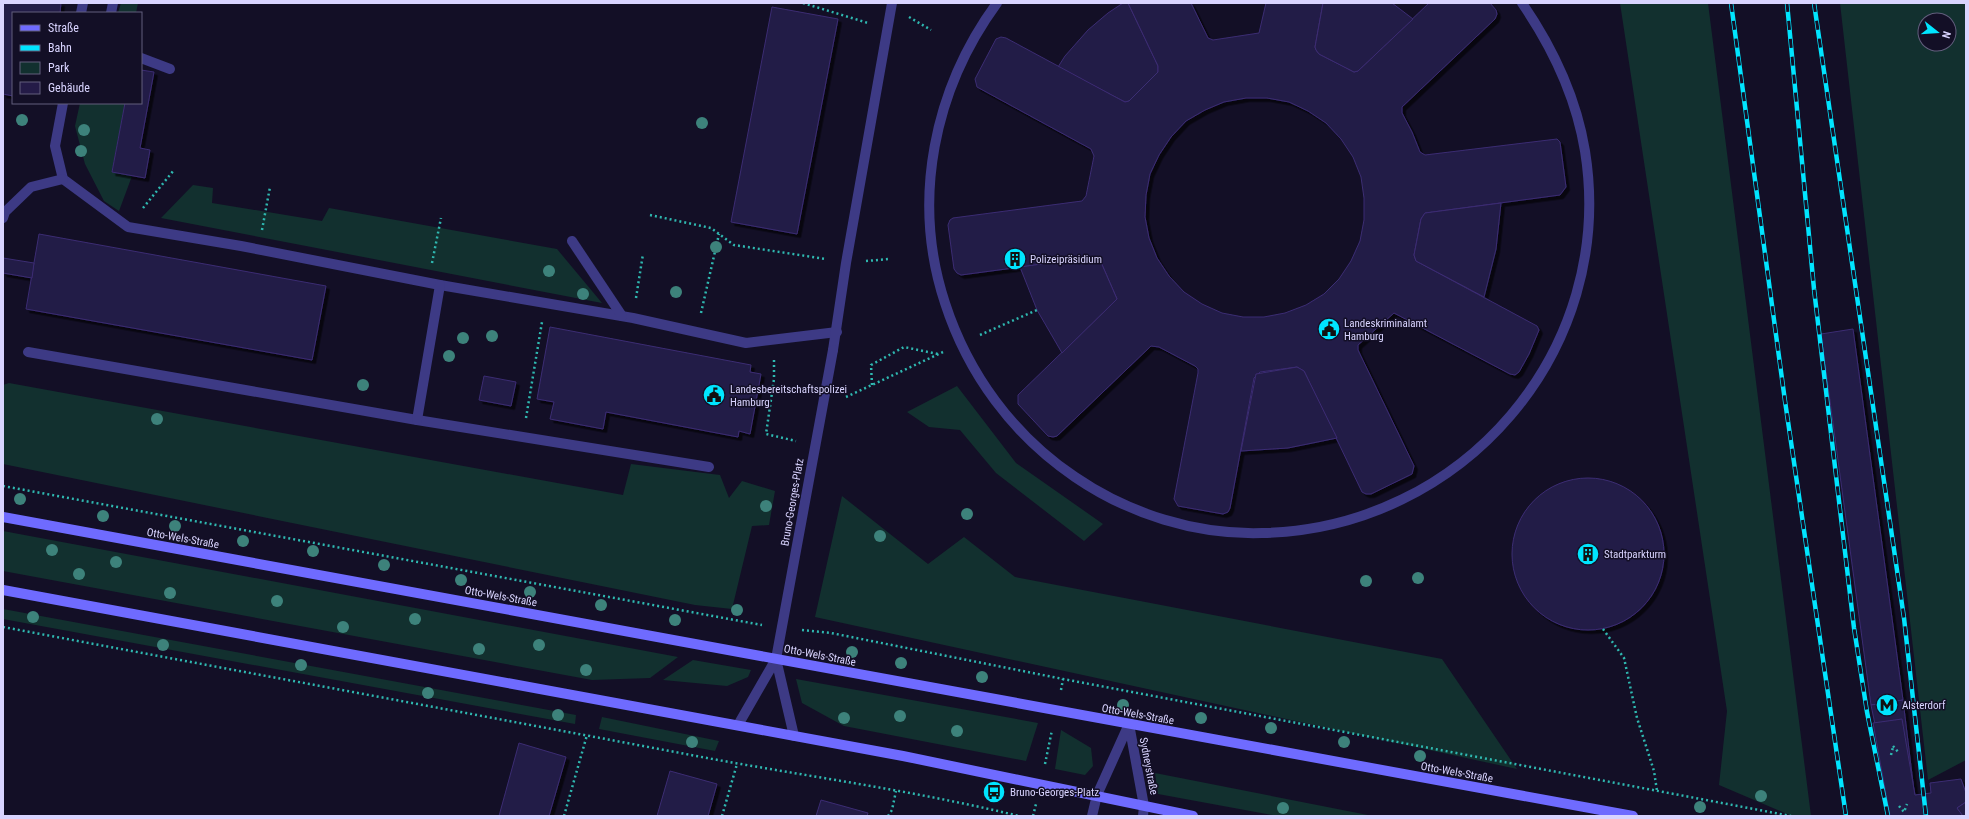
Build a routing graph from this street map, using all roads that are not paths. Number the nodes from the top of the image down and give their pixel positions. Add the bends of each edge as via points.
1 (892, 3) edge
2 (997, 3) edge
3 (1522, 3) edge
4 (142, 58) edge
5 (170, 69) dead end
6 (64, 104) edge
7 (63, 179) junction
8 (3, 218) edge
9 (572, 241) dead end
10 (440, 285) junction
11 (622, 316) junction
12 (837, 332) junction
13 (28, 352) dead end
14 (416, 420) junction
15 (709, 467) dead end
16 (3, 517) edge
17 (3, 590) edge
18 (776, 659) junction
19 (1129, 724) junction
20 (738, 725) junction
21 (794, 736) junction
22 (1097, 795) junction
23 (1144, 811) edge
24 (1092, 816) edge
25 (1192, 816) edge
26 (1633, 816) edge

1 - 12 street, Bruno-Georges-Platz via 846,263
2 - 3 street via 955,74 936,132 931,168 929,222 934,259 946,306 963,349 978,378 1016,428 1040,451 1088,486 1117,502 1155,517 1213,531 1247,534 1316,529 1344,522 1377,512 1435,483 1476,452 1509,419 1548,363 1572,308 1582,270 1588,220 1588,182 1585,151 1570,91 1556,59
4 - 5 street
6 - 7 street via 55,146
7 - 8 street via 31,187 5,212
7 - 10 street via 128,227
9 - 11 street
10 - 11 street
10 - 14 street
11 - 12 street via 746,343
12 - 18 street, Bruno-Georges-Platz
13 - 14 street
14 - 15 street
16 - 18 main road, Otto-Wels-Straße
17 - 20 main road
18 - 19 main road, Otto-Wels-Straße
18 - 20 street, Bruno-Georges-Platz
18 - 21 street, Bruno-Georges-Platz
19 - 22 street, Sydneystraße
19 - 23 street, Sydneystraße
19 - 26 main road, Otto-Wels-Straße
20 - 21 main road
21 - 22 main road
22 - 23 main road
22 - 24 street, Sydneystraße
23 - 25 main road

